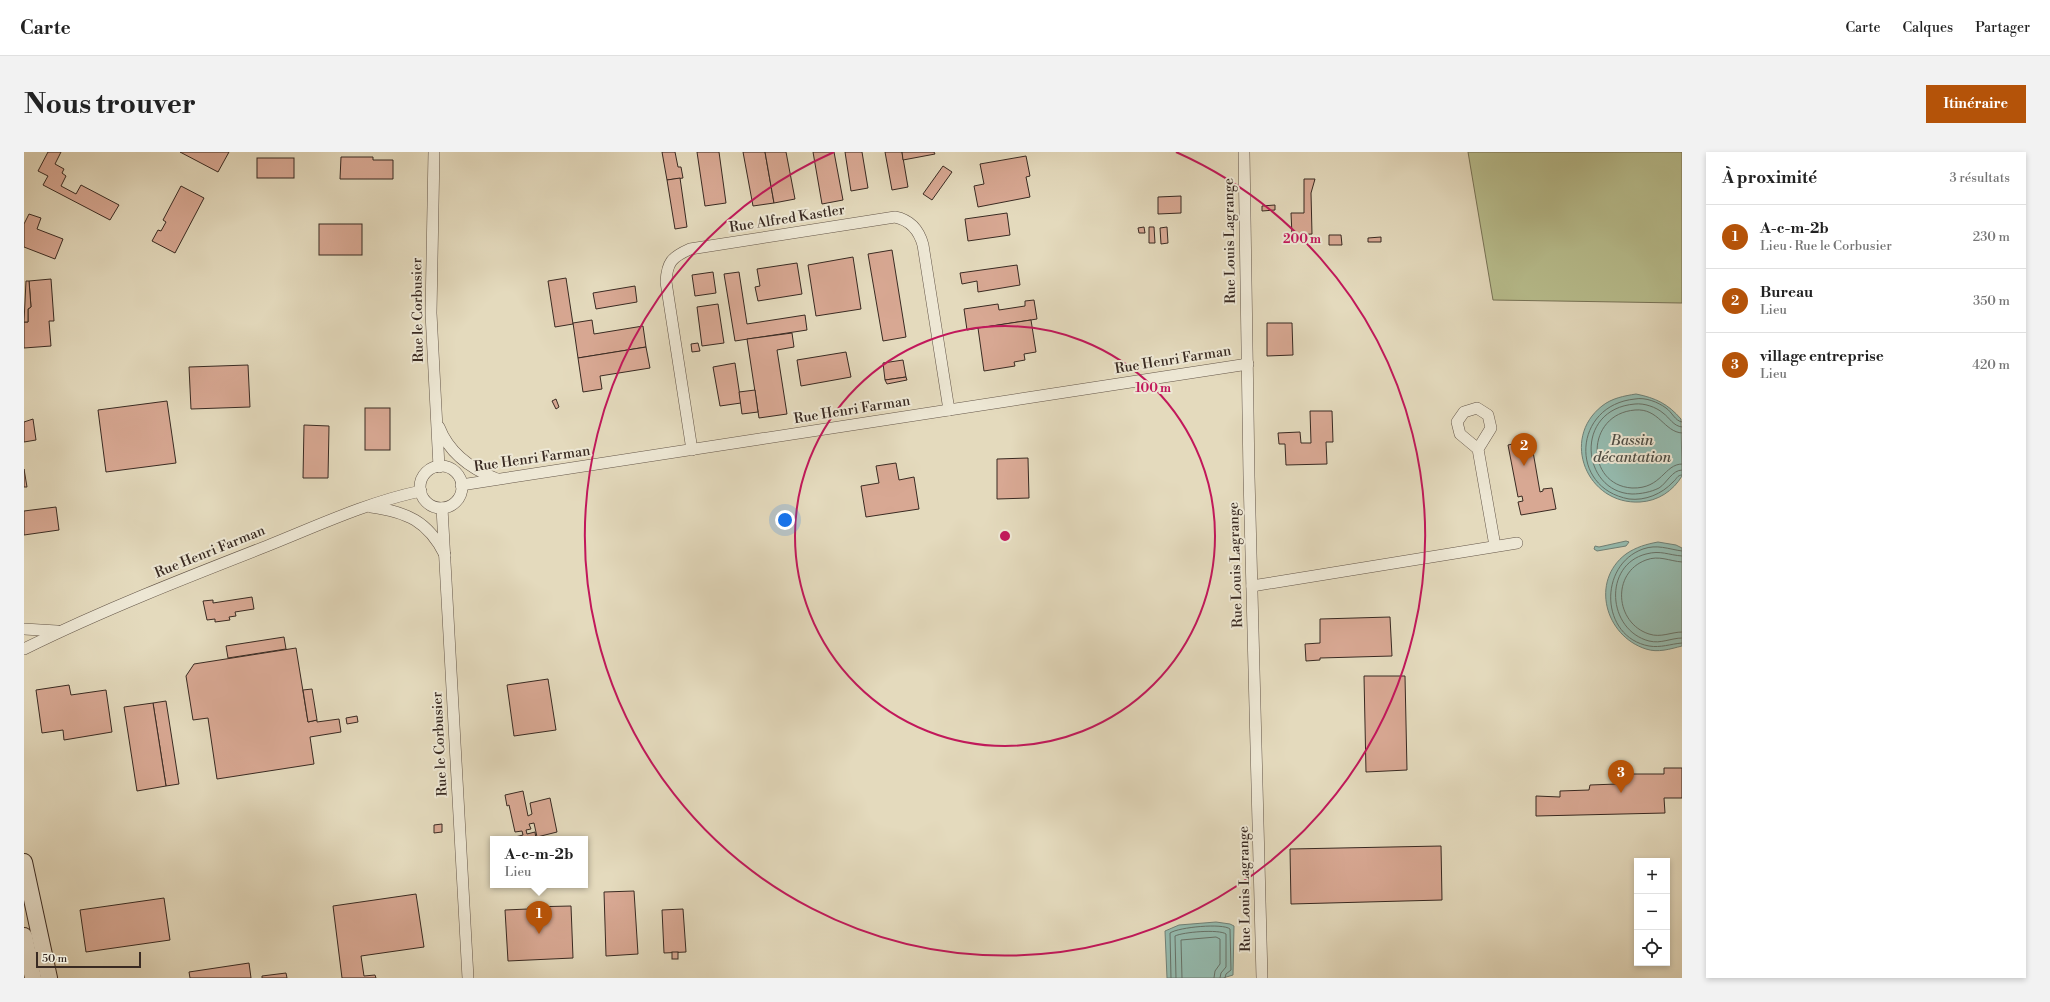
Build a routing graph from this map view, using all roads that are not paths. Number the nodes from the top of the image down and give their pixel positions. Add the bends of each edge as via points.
1 (434, 152) edge
2 (1244, 152) edge
3 (1248, 364) junction
4 (949, 410) junction
5 (437, 422) junction
6 (1478, 449) dead end
7 (692, 450) junction
8 (439, 467) junction
9 (498, 480) junction
10 (462, 485) junction
11 (421, 491) junction
12 (367, 507) junction
13 (442, 508) junction
14 (1517, 543) dead end
15 (1496, 546) junction
16 (446, 558) junction
17 (1252, 586) junction
18 (24, 629) edge
19 (59, 631) junction
20 (24, 649) edge
21 (24, 862) edge
22 (24, 936) edge
23 (33, 978) edge
24 (49, 978) edge
25 (468, 978) edge
26 (1262, 978) edge

1 - 5 street, Rue le Corbusier via 431,313
2 - 3 street, Rue Louis Lagrange
3 - 4 street, Rue Henri Farman
3 - 17 street, Rue Louis Lagrange
4 - 7 street, Rue Henri Farman
4 - 7 street, Rue Alfred Kastler via 920,233 903,218 895,217 690,249 671,260 666,269 666,282
5 - 8 street, Rue le Corbusier
5 - 9 street via 441,433 457,456
6 - 15 street
7 - 9 street, Rue Henri Farman
8 - 10 street via 456,473
8 - 11 street via 425,474
9 - 10 street, Rue Henri Farman
10 - 13 street via 458,499
11 - 12 street, Rue Henri Farman
11 - 13 street via 428,504
12 - 16 street via 392,510 414,519 433,538
12 - 19 street, Rue Henri Farman via 168,584
13 - 16 street, Rue le Corbusier
14 - 15 street
15 - 17 street
16 - 25 street, Rue le Corbusier
17 - 26 street, Rue Louis Lagrange
18 - 19 street, Rue Henri Farman
19 - 20 street, Rue Henri Farman
21 - 24 street
22 - 23 street

